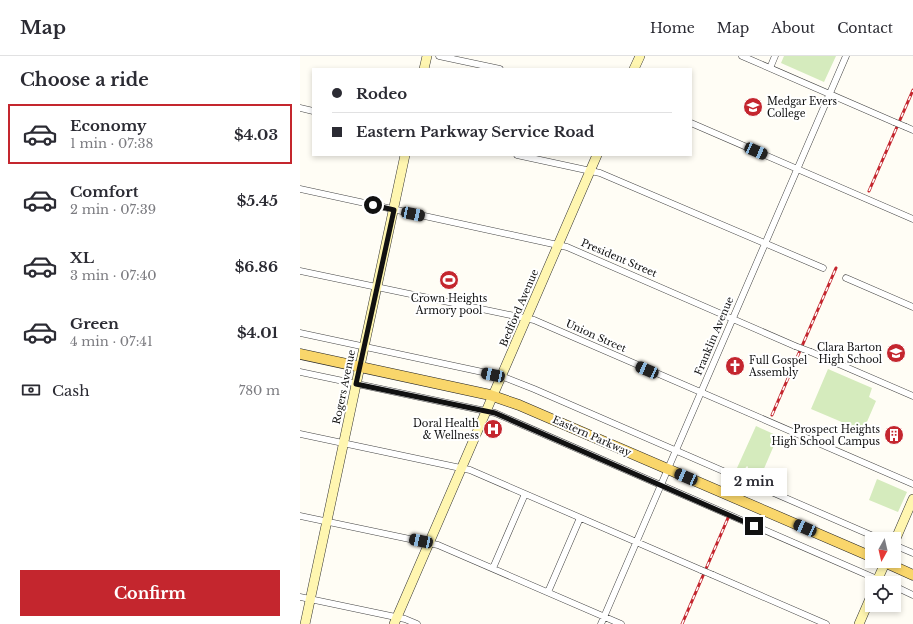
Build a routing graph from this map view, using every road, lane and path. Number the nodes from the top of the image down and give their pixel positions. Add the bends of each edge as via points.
1 (427, 56) edge
2 (439, 56) edge
3 (640, 56) edge
4 (742, 56) edge
5 (776, 56) edge
6 (846, 56) edge
7 (424, 68) edge
8 (495, 68) edge
9 (634, 68) edge
10 (770, 68) junction
11 (830, 94) junction
12 (300, 108) edge
13 (312, 111) edge
14 (692, 123) edge
15 (913, 130) edge
16 (405, 156) edge
17 (522, 156) edge
18 (597, 156) edge
19 (798, 169) junction
20 (590, 170) junction
21 (300, 190) edge
22 (394, 210) junction
23 (913, 219) edge
24 (765, 244) junction
25 (558, 245) junction
26 (823, 268) dead end
27 (300, 271) edge
28 (846, 278) dead end
29 (377, 288) junction
30 (913, 307) edge
31 (733, 318) junction
32 (526, 319) junction
33 (300, 334) edge
34 (364, 347) junction
35 (300, 354) edge
36 (360, 367) junction
37 (300, 372) edge
38 (501, 376) junction
39 (356, 384) junction
40 (701, 393) junction
41 (492, 396) junction
42 (913, 396) edge
43 (486, 411) junction
44 (300, 434) edge
45 (344, 443) junction
46 (676, 450) junction
47 (462, 468) junction
48 (668, 469) junction
49 (913, 484) edge
50 (661, 486) junction
51 (525, 494) junction
52 (913, 499) edge
53 (300, 516) edge
54 (580, 518) junction
55 (327, 521) junction
56 (865, 532) edge
57 (899, 532) edge
58 (429, 542) junction
59 (636, 543) junction
60 (901, 547) edge
61 (913, 553) edge
62 (865, 554) edge
63 (493, 568) junction
64 (897, 568) edge
65 (913, 575) edge
66 (866, 576) edge
67 (901, 589) edge
68 (548, 592) junction
69 (913, 595) edge
70 (300, 597) edge
71 (310, 599) junction
72 (865, 610) edge
73 (604, 616) junction
74 (395, 621) edge
75 (305, 624) edge
76 (417, 624) edge
77 (601, 624) edge
78 (621, 624) edge
79 (826, 624) edge
80 (859, 624) edge

1 - 7 street
2 - 8 street
3 - 9 street
4 - 10 street
5 - 10 street
6 - 11 street, Franklin Avenue
10 - 11 street
11 - 15 street, bridge
11 - 19 street, Franklin Avenue
12 - 13 street
14 - 19 street
16 - 22 street, Rogers Avenue
17 - 20 street
18 - 20 street, Bedford Avenue
19 - 23 street
19 - 24 street, Franklin Avenue
20 - 24 street
20 - 25 street, Bedford Avenue
21 - 22 street, President Street
22 - 25 street, President Street
22 - 29 street, Rogers Avenue
24 - 26 street
24 - 31 street, Franklin Avenue
25 - 31 street, President Street
25 - 32 street, Bedford Avenue
27 - 29 street, Union Street
28 - 30 street
29 - 32 street, Union Street
29 - 34 street, Rogers Avenue
31 - 40 street, Franklin Avenue
31 - 42 street, President Street, bridge
32 - 38 street, Bedford Avenue
32 - 40 street, Union Street via 534,320
33 - 34 street
34 - 36 street, Rogers Avenue
34 - 38 street
35 - 36 main road, Eastern Parkway
36 - 39 street, Rogers Avenue
36 - 41 main road, Eastern Parkway
37 - 39 street
38 - 41 street, Bedford Avenue
38 - 46 street
39 - 43 street
39 - 45 street, Rogers Avenue
40 - 46 street, Franklin Avenue
40 - 49 street, Union Street
41 - 43 street, Bedford Avenue
41 - 48 main road, Eastern Parkway via 519,404
43 - 47 street, Bedford Avenue
43 - 50 street via 503,416
44 - 45 street
45 - 47 street
45 - 55 street, Rogers Avenue
46 - 48 street, Franklin Avenue
46 - 56 street
47 - 51 street
47 - 58 street, Bedford Avenue
48 - 50 street, Franklin Avenue
48 - 62 main road, Eastern Parkway
50 - 59 street, Franklin Avenue
50 - 66 street
51 - 54 street
51 - 63 street
52 - 57 street
53 - 55 street
54 - 59 street
54 - 68 street
55 - 58 street
55 - 71 street, Rogers Avenue
58 - 63 street
58 - 74 street, Bedford Avenue
59 - 73 street, Franklin Avenue
59 - 79 street, bridge
60 - 61 street
63 - 68 street
64 - 65 main road
67 - 69 street
68 - 73 street
70 - 71 street
71 - 74 street
71 - 75 street, Rogers Avenue
72 - 80 street
73 - 77 street, Franklin Avenue
73 - 78 street
74 - 76 street

